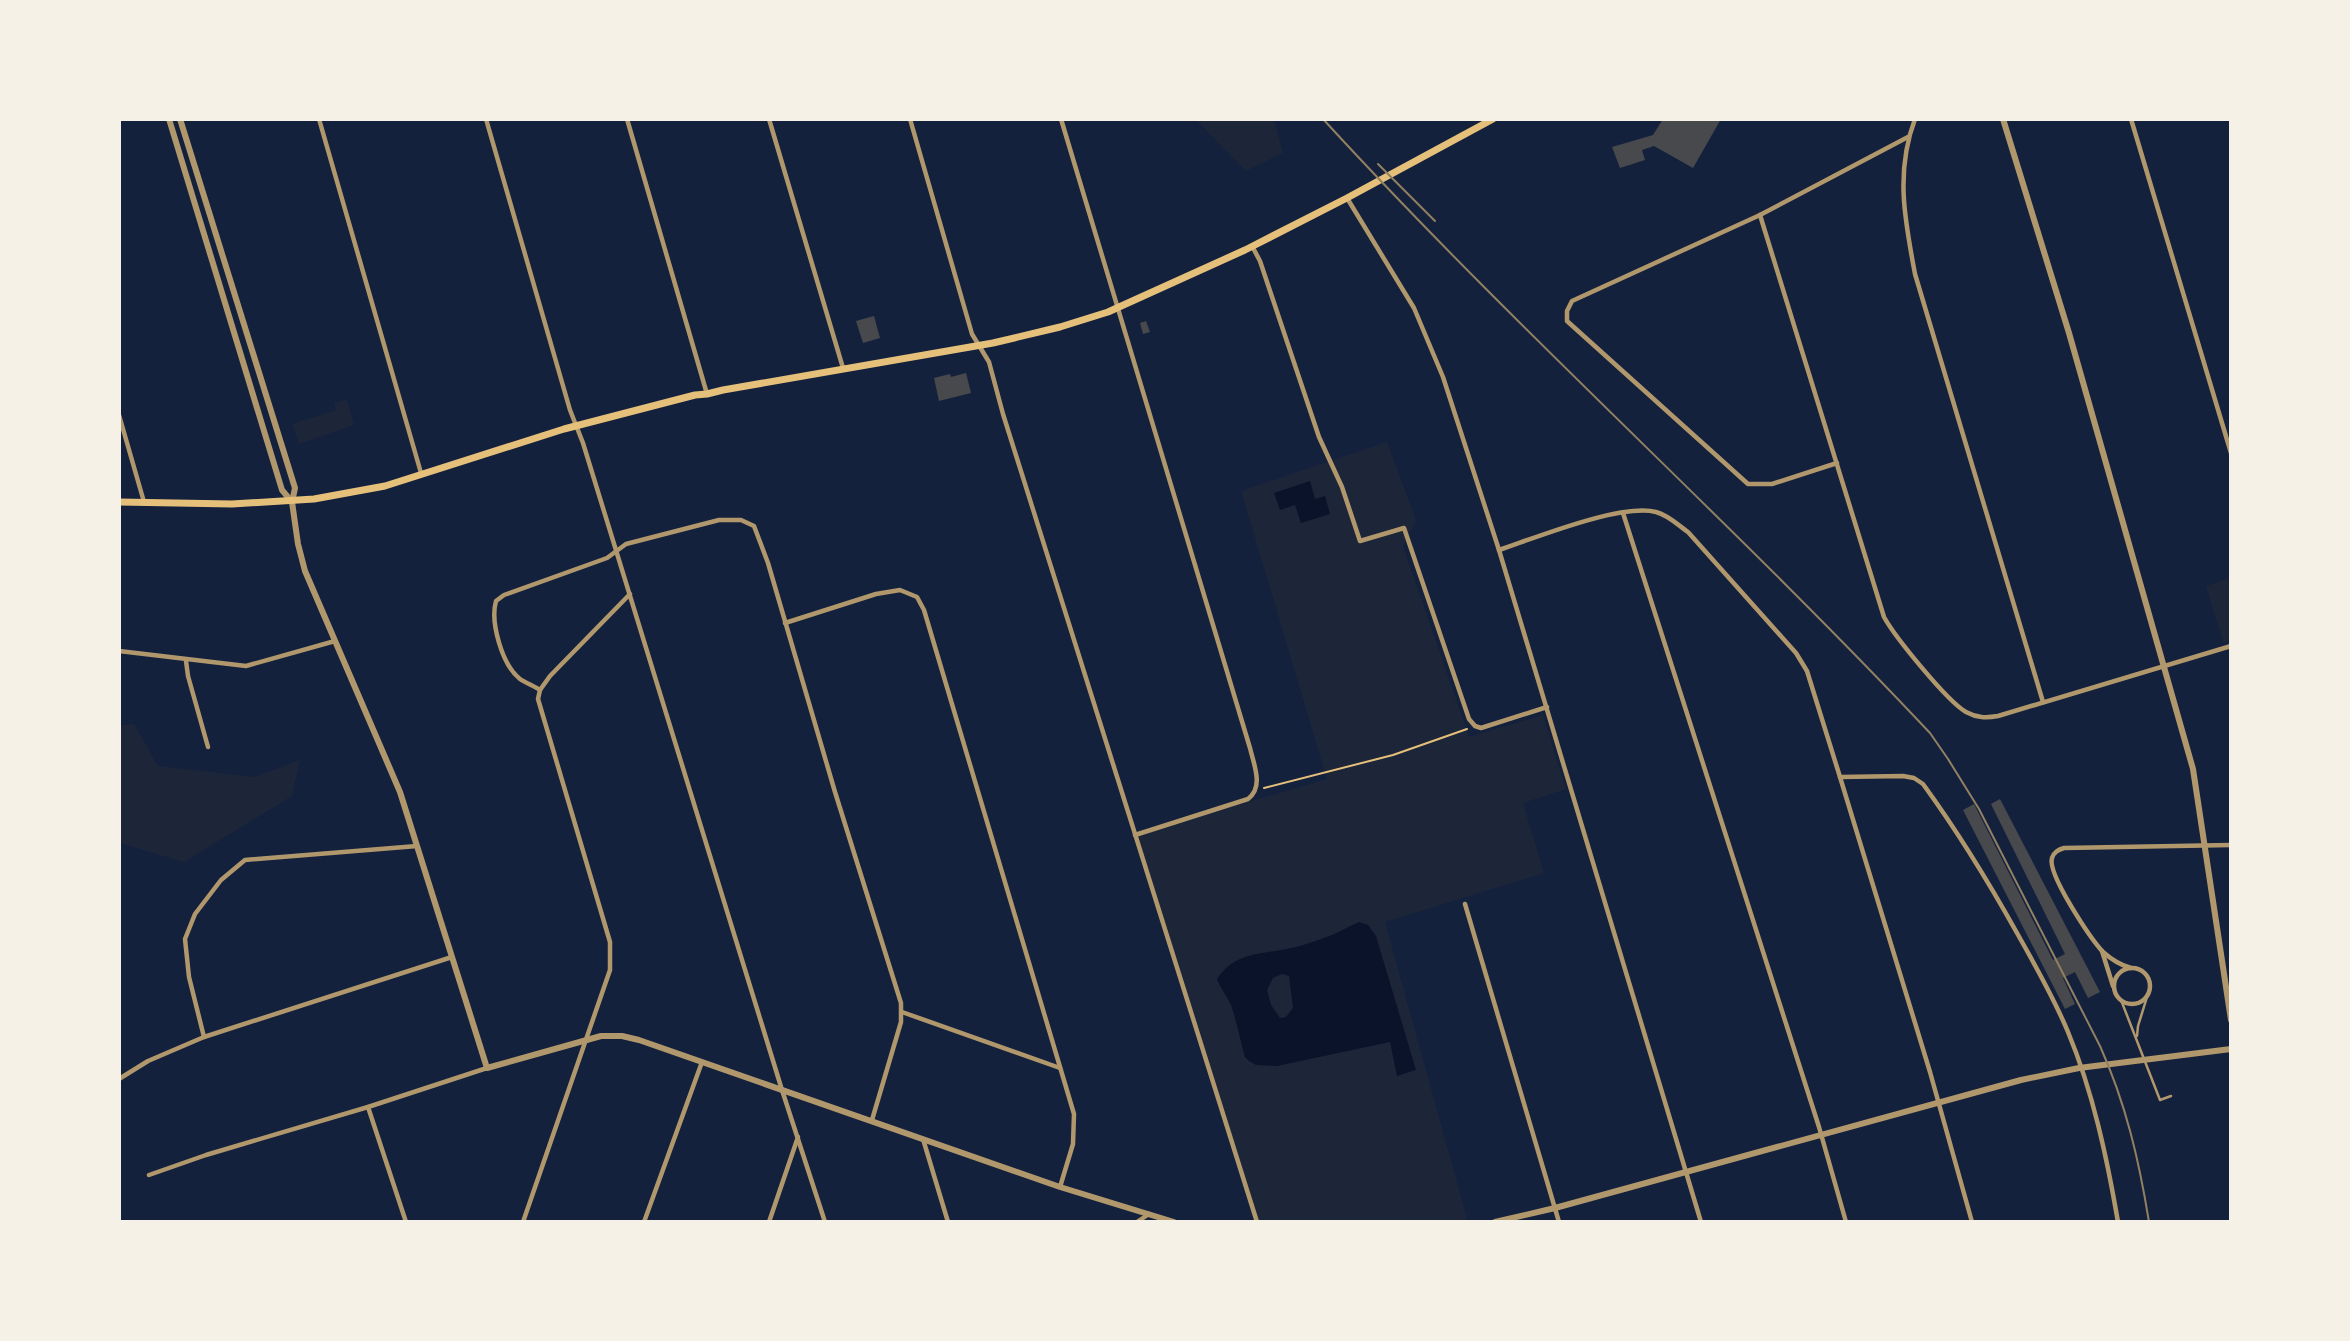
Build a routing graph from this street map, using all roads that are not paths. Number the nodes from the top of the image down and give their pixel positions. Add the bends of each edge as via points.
1 (169, 119) edge
2 (180, 119) edge
3 (319, 119) edge
4 (486, 119) edge
5 (627, 119) edge
6 (769, 119) edge
7 (910, 119) edge
8 (1061, 119) edge
9 (1493, 119) edge
10 (1915, 119) edge
11 (2003, 119) edge
12 (2131, 119) edge
13 (1908, 137) junction
14 (1347, 198) junction
15 (1760, 215) junction
16 (1252, 246) junction
17 (1118, 307) junction
18 (979, 346) junction
19 (844, 368) junction
20 (707, 394) junction
21 (119, 415) edge
22 (577, 426) junction
23 (2231, 453) edge
24 (1836, 463) junction
25 (421, 473) junction
26 (119, 502) edge
27 (144, 502) junction
28 (292, 502) junction
29 (1623, 513) junction
30 (1499, 550) junction
31 (615, 551) junction
32 (630, 594) junction
33 (785, 623) junction
34 (335, 641) junction
35 (2231, 646) edge
36 (119, 651) edge
37 (186, 661) junction
38 (2164, 666) junction
39 (540, 690) junction
40 (2043, 702) junction
41 (1547, 707) junction
42 (208, 747) dead end
43 (1840, 777) junction
44 (1135, 835) junction
45 (2205, 845) junction
46 (2231, 845) edge
47 (417, 846) junction
48 (1465, 904) dead end
49 (2102, 950) junction
50 (452, 957) junction
51 (2131, 968) junction
52 (2115, 990) junction
53 (2147, 997) junction
54 (2121, 1000) junction
55 (902, 1012) junction
56 (2231, 1020) edge
57 (204, 1037) junction
58 (2136, 1039) junction
59 (585, 1041) junction
60 (2231, 1049) edge
61 (702, 1062) junction
62 (487, 1068) junction
63 (1060, 1068) junction
64 (119, 1079) edge
65 (782, 1090) junction
66 (2171, 1097) dead end
67 (1939, 1104) junction
68 (368, 1107) junction
69 (872, 1120) junction
70 (1821, 1135) junction
71 (799, 1136) junction
72 (923, 1139) junction
73 (1685, 1172) junction
74 (149, 1175) dead end
75 (1060, 1187) junction
76 (1555, 1208) junction
77 (1149, 1214) junction
78 (406, 1222) edge
79 (523, 1222) edge
80 (644, 1222) edge
81 (769, 1222) edge
82 (825, 1222) edge
83 (948, 1222) edge
84 (1137, 1222) edge
85 (1174, 1222) edge
86 (1257, 1222) edge
87 (1495, 1222) edge
88 (1559, 1222) edge
89 (1702, 1222) edge
90 (1846, 1222) edge
91 (1972, 1222) edge
92 (2118, 1222) edge

1 - 28 street via 282,490
2 - 28 street via 295,488
3 - 25 street
4 - 22 street
5 - 20 street
6 - 19 street
7 - 18 street
8 - 17 street
9 - 14 main road
10 - 13 street
11 - 38 street
12 - 23 street
13 - 15 street
13 - 40 street via 1903,211 1915,274
14 - 16 main road
14 - 30 street via 1414,308 1443,377
15 - 24 street
15 - 24 street via 1572,301 1567,321 1748,484 1772,484
16 - 17 main road
16 - 41 street via 1360,541 1404,528 1469,719 1481,728
17 - 18 main road via 1050,330
17 - 44 street via 1257,779 1252,797 1244,801
18 - 19 main road
18 - 44 street via 989,362
19 - 20 main road
20 - 22 main road
21 - 27 street
22 - 25 main road
22 - 31 street
24 - 40 street via 1892,631 1965,711 1982,718
25 - 28 main road via 385,486
26 - 27 main road
27 - 28 main road
28 - 34 street via 303,563
29 - 30 street
29 - 43 street via 1654,511 1670,518 1796,653 1807,671
29 - 70 street
30 - 41 street
31 - 32 street
31 - 33 street via 626,544 719,520 749,522 758,534
31 - 39 street via 496,601 494,621 508,665 520,679
32 - 39 street
32 - 65 street
33 - 55 street
33 - 63 street via 876,594 900,590 917,597
34 - 37 street via 246,666
34 - 47 street via 392,771
35 - 38 street
36 - 37 street
37 - 42 street
38 - 40 street
38 - 45 street via 2193,769
39 - 59 street via 542,717 610,942 610,970
41 - 73 street
43 - 67 street
43 - 92 street via 1913,778 1923,784 1972,854 2068,1031 2092,1102
44 - 86 street
45 - 46 street
45 - 49 street via 2056,851 2052,858 2056,877
45 - 56 street
47 - 50 street
47 - 57 street via 245,860 221,880 195,914 186,939 189,977
48 - 76 street
49 - 51 street
49 - 52 street
50 - 57 street
50 - 62 street
51 - 52 street via 2116,978
51 - 53 street via 2147,975 2151,986
52 - 54 street
53 - 54 street via 2138,1004
53 - 58 lane
54 - 58 lane
55 - 63 street
55 - 69 street
57 - 64 street
58 - 66 lane via 2160,1100
59 - 61 street via 622,1035
59 - 62 street
59 - 79 street
60 - 67 street via 2062,1072
61 - 65 street
61 - 80 street
62 - 68 street
63 - 75 street via 1075,1127
65 - 69 street
65 - 71 street
67 - 70 street
67 - 91 street
68 - 74 street
68 - 78 street
69 - 72 street
70 - 73 street
70 - 90 street
71 - 81 street
71 - 82 street
72 - 75 street
72 - 83 street
73 - 76 street
73 - 89 street
75 - 77 street
76 - 87 street
76 - 88 street
77 - 84 street
77 - 85 street

